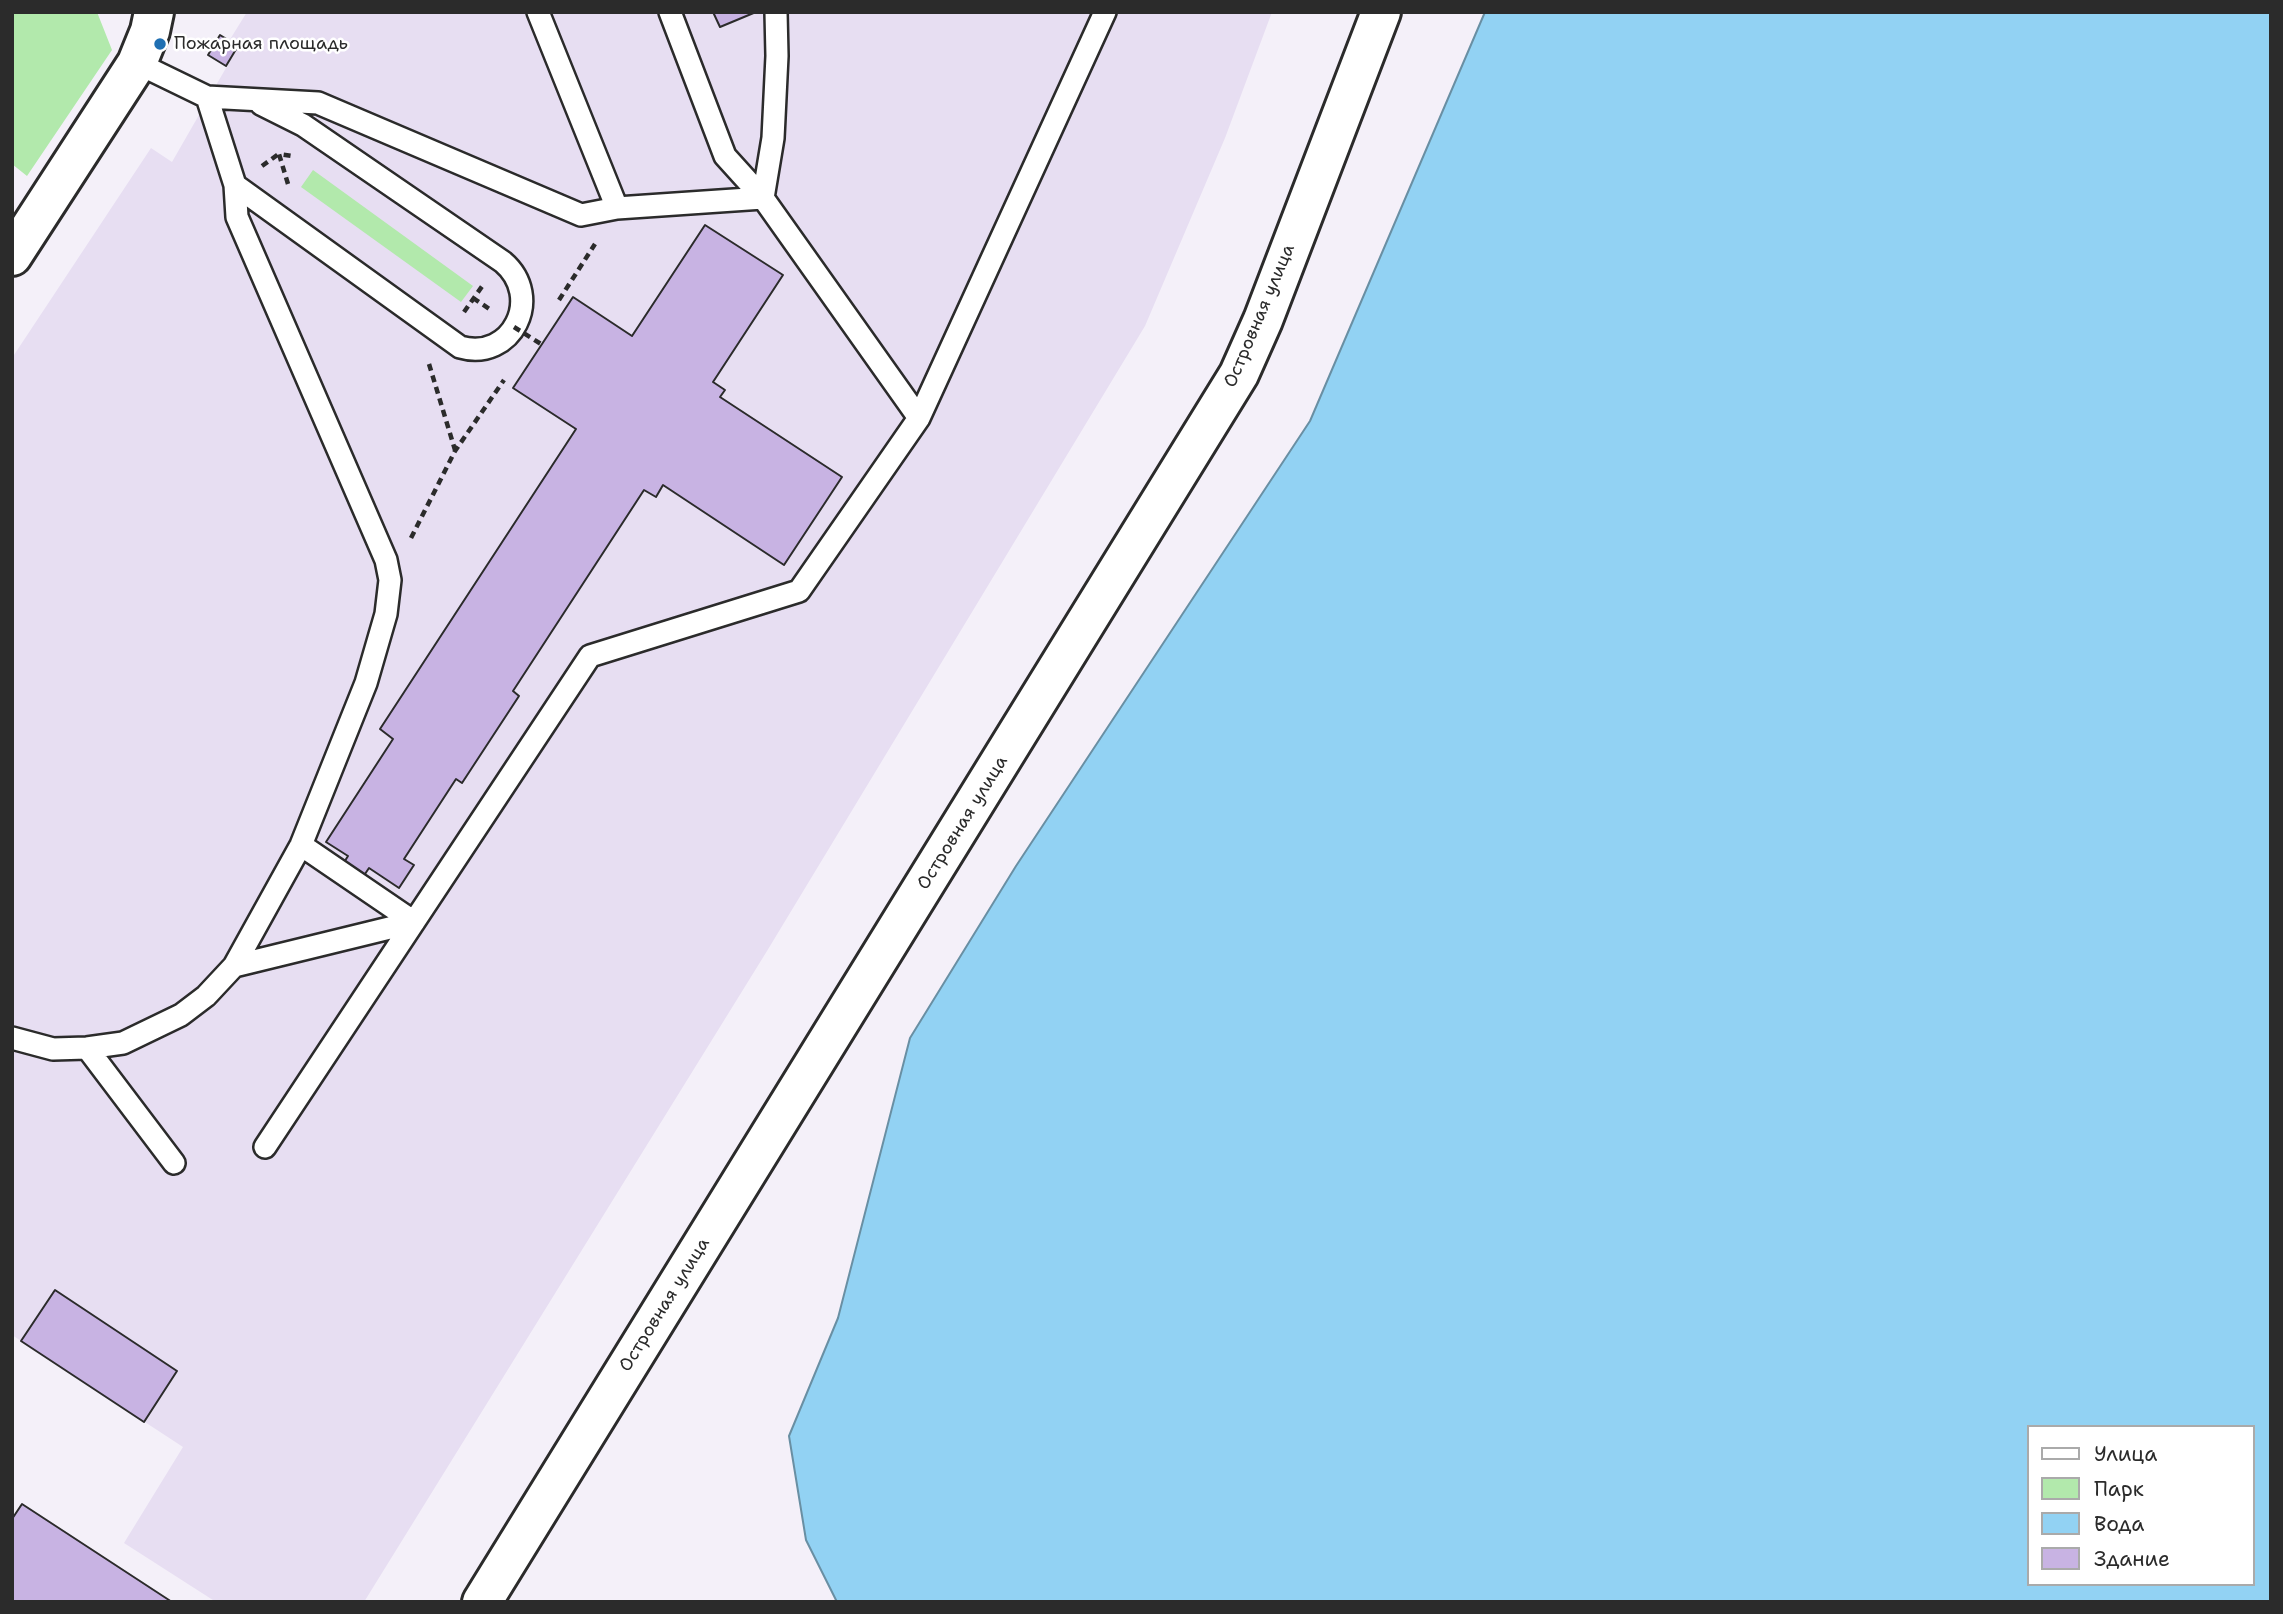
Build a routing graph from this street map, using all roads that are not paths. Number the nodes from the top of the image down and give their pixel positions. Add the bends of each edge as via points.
1 (154, 12) edge
2 (538, 12) edge
3 (670, 12) edge
4 (776, 12) edge
5 (1105, 12) edge
6 (1381, 12) edge
7 (137, 64) junction
8 (207, 97) junction
9 (254, 100) junction
10 (235, 184) junction
11 (763, 198) junction
12 (617, 208) junction
13 (12, 256) edge
14 (919, 418) junction
15 (301, 845) junction
16 (414, 922) junction
17 (234, 967) junction
18 (12, 1038) edge
19 (87, 1048) junction
20 (265, 1147) dead end
21 (174, 1163) dead end
22 (482, 1602) edge

1 - 7 main road
2 - 12 lane
3 - 11 lane via 725,156
4 - 11 lane via 773,138
5 - 14 lane
6 - 22 main road, Островная улица via 1239,374
7 - 8 lane
7 - 13 main road
8 - 9 lane
8 - 10 lane
9 - 10 lane via 303,125 513,270 522,300 520,317 496,343 460,346
9 - 12 lane via 318,103 581,215
10 - 15 lane via 237,217 386,560 390,579 386,614 366,683
11 - 12 lane
11 - 14 lane
14 - 16 lane via 799,591 590,656
15 - 16 lane
15 - 17 lane
16 - 17 lane
16 - 20 lane
17 - 19 lane via 181,1015 123,1043
18 - 19 lane via 53,1049
19 - 21 lane

